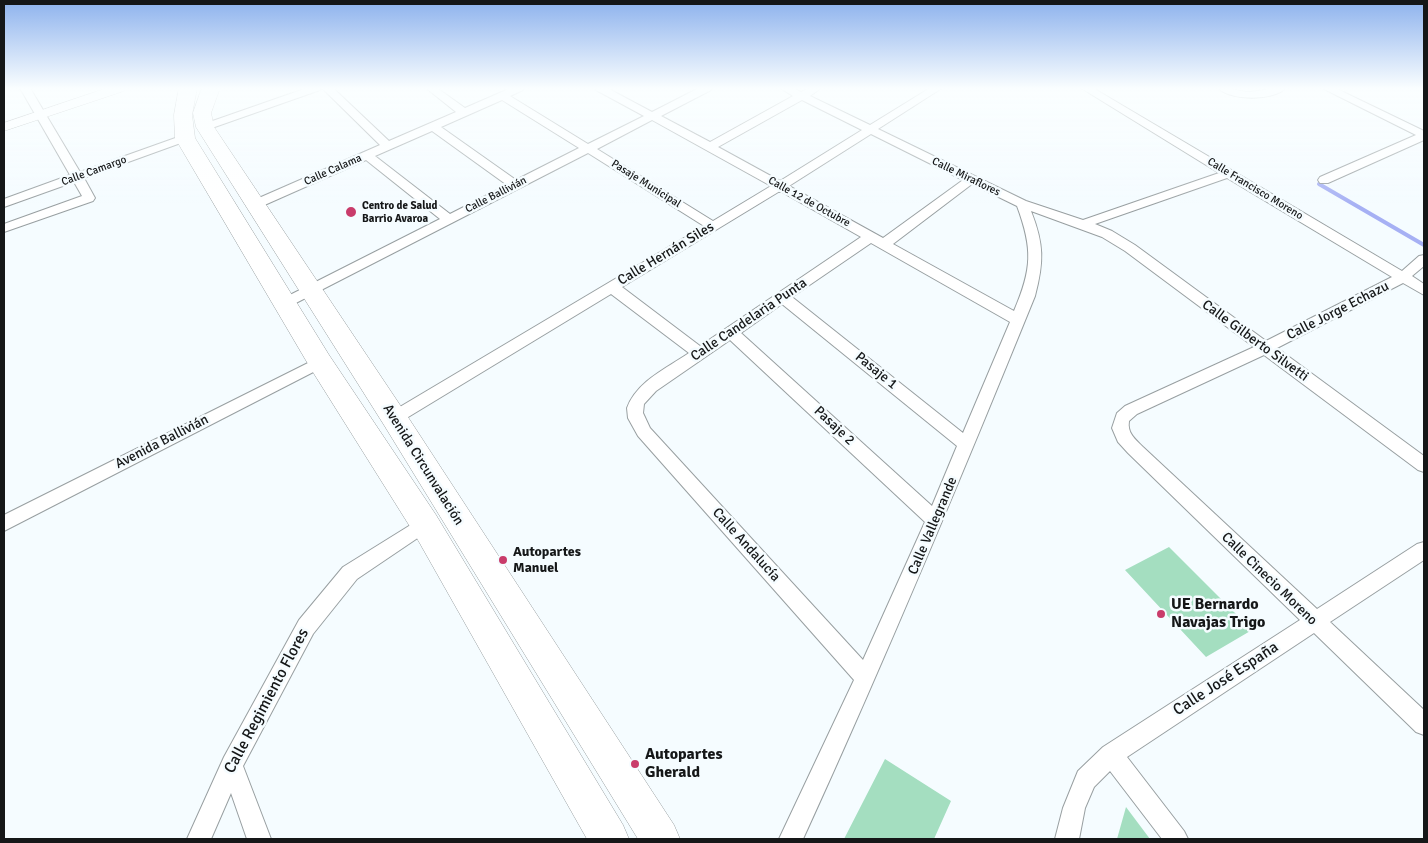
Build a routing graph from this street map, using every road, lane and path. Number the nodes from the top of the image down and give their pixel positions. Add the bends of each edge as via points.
1 (48, 127) edge
2 (192, 127) edge
3 (197, 127) edge
4 (208, 127) edge
5 (368, 127) edge
6 (429, 127) edge
7 (434, 127) edge
8 (554, 127) edge
9 (628, 127) edge
10 (672, 127) edge
11 (745, 127) edge
12 (866, 127) edge
13 (872, 127) edge
14 (1151, 127) edge
15 (1406, 127) edge
16 (869, 129) junction
17 (195, 132) junction
18 (1424, 136) edge
19 (387, 146) junction
20 (710, 147) junction
21 (588, 148) junction
22 (367, 155) junction
23 (1229, 174) junction
24 (78, 177) junction
25 (972, 179) junction
26 (1324, 180) dead end
27 (515, 185) junction
28 (780, 186) junction
29 (4, 203) edge
30 (256, 204) junction
31 (1022, 204) junction
32 (1040, 210) joint
33 (448, 219) junction
34 (1083, 224) junction
35 (712, 226) junction
36 (4, 228) edge
37 (877, 241) junction
38 (1424, 259) edge
39 (1403, 277) junction
40 (612, 287) junction
41 (1424, 290) edge
42 (298, 296) junction
43 (784, 298) junction
44 (1017, 319) junction
45 (732, 333) junction
46 (1265, 348) junction
47 (700, 354) junction
48 (320, 362) junction
49 (634, 408) joint
50 (394, 418) junction
51 (1120, 428) joint
52 (967, 445) junction
53 (1424, 465) edge
54 (935, 520) junction
55 (4, 523) edge
56 (425, 524) junction
57 (1424, 550) edge
58 (1314, 621) junction
59 (866, 678) junction
60 (1424, 724) edge
61 (1111, 755) junction
62 (232, 765) junction
63 (650, 835) edge
64 (199, 839) edge
65 (259, 839) edge
66 (609, 839) edge
67 (791, 839) edge
68 (1067, 839) edge
69 (1176, 839) edge

1 - 24 street
2 - 17 highway, Avenida Circunvalación
3 - 17 highway
4 - 17 street, Calle Camargo
5 - 19 street
6 - 19 street, Calle Calama
7 - 27 street
8 - 21 street, Pasaje Municipal
9 - 21 street, Calle Ballivián
10 - 20 street, Calle 12 de Octubre
11 - 20 street
12 - 16 street, Calle Miraflores
13 - 16 street, Calle Hernán Siles
14 - 23 street, Calle Francisco Moreno
15 - 18 street
16 - 25 street, Calle Miraflores
16 - 28 street, Calle Hernán Siles
17 - 24 street, Calle Camargo
17 - 30 highway, Avenida Circunvalación
17 - 42 highway, Avenida Circunvalación
18 - 26 street
19 - 22 street, Calle Calama
20 - 28 street, Calle 12 de Octubre
21 - 27 street, Calle Ballivián
21 - 35 street, Pasaje Municipal
22 - 30 street, Calle Calama
22 - 33 street
23 - 34 street
23 - 39 street, Calle Francisco Moreno
24 - 29 street, Calle Camargo
24 - 36 street, Calle Camargo via 89,198
25 - 31 street, Calle Miraflores
25 - 37 street, Calle Candelaria Punta
27 - 33 street, Calle Ballivián
28 - 35 street, Calle Hernán Siles
28 - 37 street, Calle 12 de Octubre
30 - 42 highway, Avenida Circunvalación
31 - 32 street, Calle Miraflores
31 - 44 street, Calle Vallegrande via 1037,249 1035,274
32 - 34 street, Calle Gilberto Silvetti
33 - 42 street, Calle Ballivián
34 - 46 street, Calle Gilberto Silvetti via 1130,248
35 - 40 street, Calle Hernán Siles
37 - 43 street, Calle Candelaria Punta
37 - 44 street, Calle 12 de Octubre
38 - 39 street, Calle Jorge Echazu
39 - 41 street, Calle Francisco Moreno
39 - 46 street, Calle Jorge Echazu
40 - 47 street
40 - 50 street, Calle Hernán Siles
42 - 48 highway, Avenida Circunvalación
42 - 50 highway, Avenida Circunvalación
43 - 45 street, Calle Candelaria Punta
43 - 52 street, Pasaje 1
44 - 52 street, Calle Vallegrande
45 - 47 street, Calle Candelaria Punta
45 - 54 street, Pasaje 2
46 - 51 street, Calle Jorge Echazu via 1131,410 1122,419
46 - 53 street, Calle Gilberto Silvetti
47 - 49 street, Calle Candelaria Punta via 650,387
48 - 55 street, Avenida Ballivián
48 - 56 highway, Avenida Circunvalación
49 - 59 street, Calle Andalucía via 636,420 644,432
50 - 63 highway, Avenida Circunvalación
51 - 58 street, Calle Cinecio Moreno via 1137,452
52 - 54 street, Calle Vallegrande
54 - 59 street, Calle Vallegrande
56 - 62 street, Calle Regimiento Flores via 350,573 306,627
56 - 66 highway, Avenida Circunvalación
57 - 58 street, Calle José España
58 - 60 street, Calle Cinecio Moreno
58 - 61 street, Calle José España
59 - 67 street, Calle Vallegrande
61 - 68 street, Calle José España via 1086,779 1074,808
61 - 69 street
62 - 64 street, Calle Regimiento Flores
62 - 65 street

